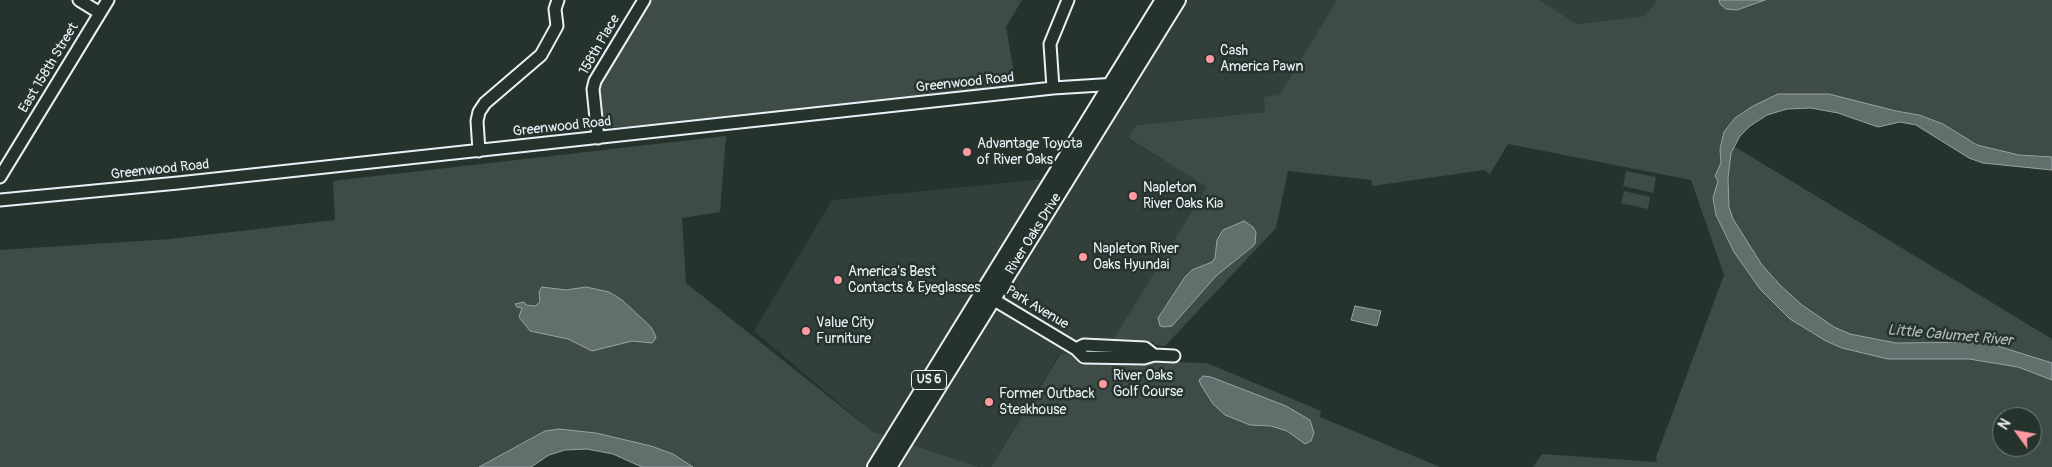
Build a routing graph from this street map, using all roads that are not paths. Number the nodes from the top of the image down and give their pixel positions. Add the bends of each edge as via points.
1 (79, 0) edge
2 (108, 0) edge
3 (558, 0) edge
4 (644, 0) edge
5 (1068, 0) edge
6 (1163, 0) edge
7 (1178, 0) edge
8 (100, 13) junction
9 (1127, 83) junction
10 (1111, 84) junction
11 (1054, 88) junction
12 (598, 138) junction
13 (479, 151) junction
14 (0, 177) edge
15 (0, 200) edge
16 (988, 296) junction
17 (1174, 356) dead end
18 (875, 467) edge
19 (890, 467) edge

1 - 8 street
2 - 8 street, East 158th Street
3 - 13 street via 555,8 557,26 541,55 478,112
4 - 12 street, 158th Place via 595,81
5 - 11 street via 1050,44
6 - 10 main road, River Oaks Drive / US 6
7 - 9 main road, River Oaks Drive / US 6
8 - 14 street, East 158th Street
9 - 10 street, Greenwood Road
9 - 16 main road, River Oaks Drive / US 6
10 - 11 street, Greenwood Road
10 - 16 main road, River Oaks Drive / US 6
11 - 12 street, Greenwood Road
12 - 13 street, Greenwood Road
13 - 15 street, Greenwood Road
16 - 17 street, Park Avenue via 1084,357
16 - 18 main road, River Oaks Drive / US 6
16 - 19 main road, River Oaks Drive / US 6

